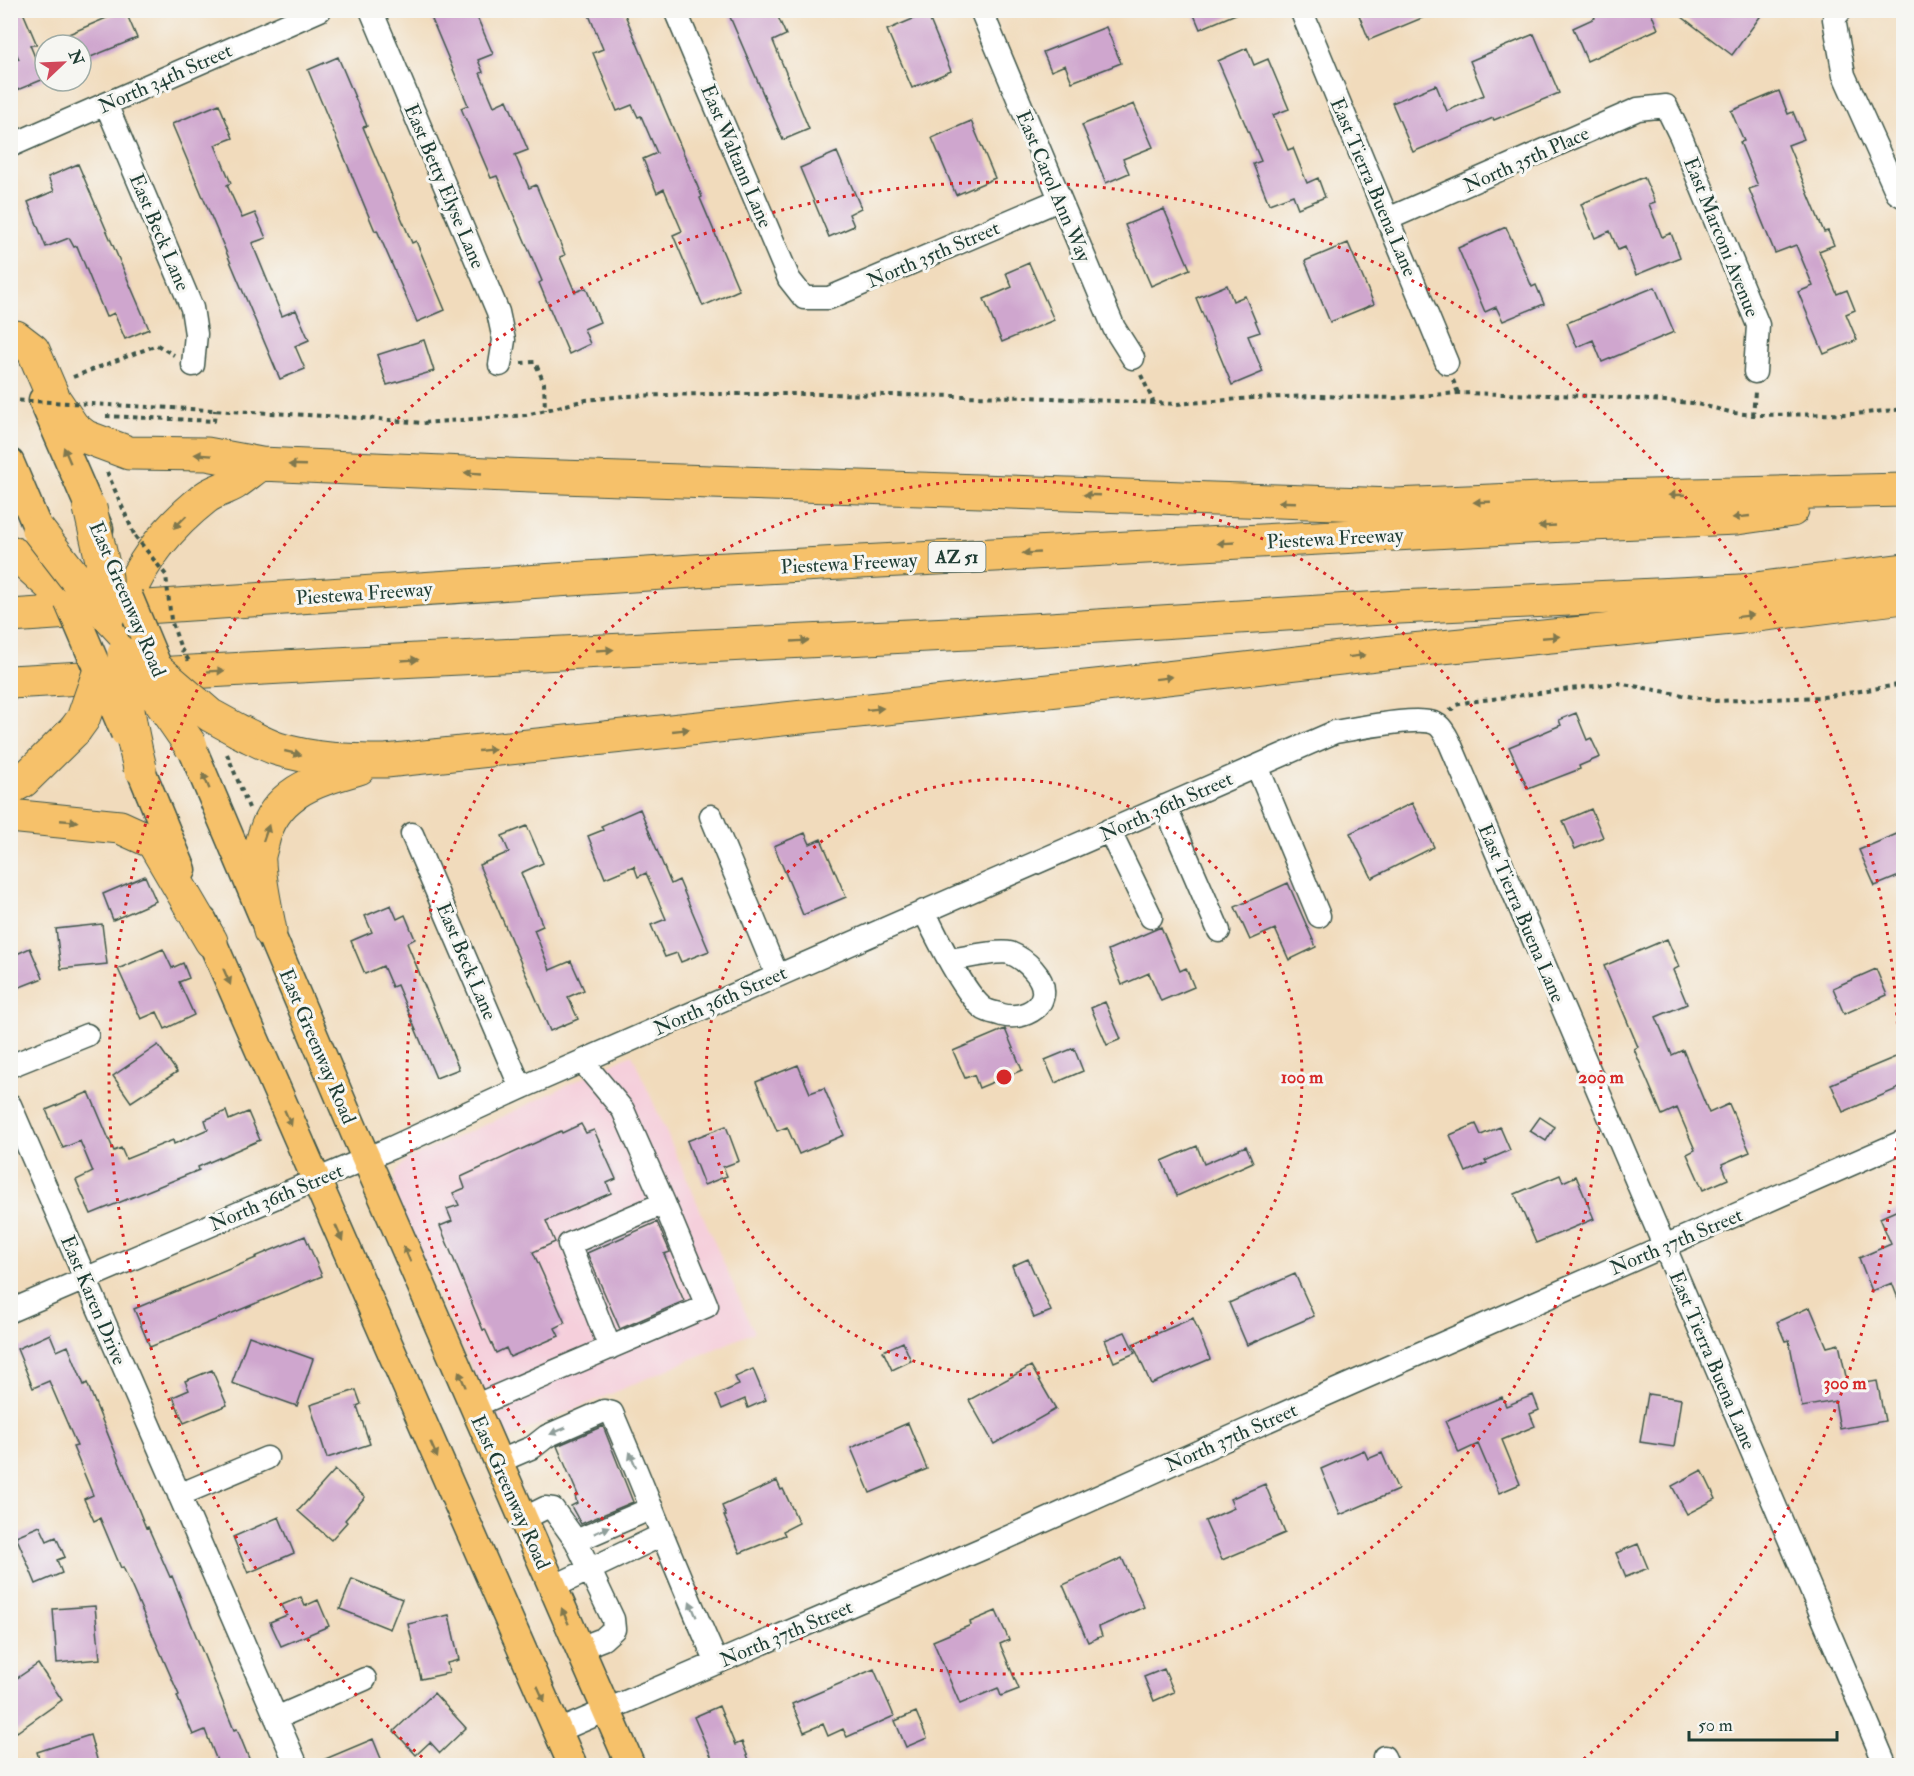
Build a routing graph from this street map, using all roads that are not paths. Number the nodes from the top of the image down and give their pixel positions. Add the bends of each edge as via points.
1 (320, 10) edge
2 (371, 10) edge
3 (675, 10) edge
4 (981, 10) edge
5 (1301, 10) edge
6 (1841, 10) edge
7 (106, 104) junction
8 (1666, 106) joint
9 (10, 146) edge
10 (1904, 197) edge
11 (1059, 200) junction
12 (1388, 219) junction
13 (804, 298) joint
14 (13, 331) edge
15 (1133, 358) road end
16 (1447, 363) dead end
17 (193, 365) road end
18 (500, 365) road end
19 (1755, 372) dead end
20 (10, 464) edge
21 (261, 464) junction
22 (1904, 490) edge
23 (1904, 496) edge
24 (90, 508) joint
25 (38, 530) junction
26 (10, 552) edge
27 (1904, 570) edge
28 (1904, 597) edge
29 (69, 602) junction
30 (10, 616) edge
31 (115, 636) junction
32 (159, 671) junction
33 (10, 682) edge
34 (1438, 725) joint
35 (191, 746) junction
36 (386, 761) junction
37 (1257, 766) junction
38 (140, 768) joint
39 (10, 788) edge
40 (1165, 806) junction
41 (10, 816) edge
42 (711, 816) dead end
43 (1109, 830) junction
44 (412, 834) dead end
45 (924, 911) junction
46 (1318, 916) dead end
47 (1151, 917) dead end
48 (270, 931) junction
49 (1219, 931) dead end
50 (211, 941) junction
51 (951, 960) dead end
52 (777, 975) junction
53 (87, 1035) dead end
54 (582, 1061) junction
55 (10, 1066) edge
56 (521, 1088) junction
57 (10, 1105) edge
58 (1904, 1141) edge
59 (366, 1159) junction
60 (315, 1180) junction
61 (664, 1203) junction
62 (1664, 1246) junction
63 (85, 1279) junction
64 (10, 1311) edge
65 (610, 1348) junction
66 (474, 1406) junction
67 (267, 1458) dead end
68 (498, 1462) junction
69 (179, 1495) junction
70 (652, 1508) junction
71 (523, 1519) junction
72 (662, 1535) junction
73 (576, 1541) junction
74 (589, 1570) junction
75 (553, 1587) junction
76 (579, 1648) junction
77 (717, 1663) junction
78 (365, 1679) dead end
79 (607, 1710) junction
80 (276, 1718) junction
81 (558, 1731) junction
82 (297, 1766) edge
83 (573, 1766) edge
84 (631, 1766) edge
85 (1886, 1766) edge

1 - 7 street, North 34th Street
2 - 18 street, East Betty Elyse Lane via 498,312 504,340
3 - 13 street, East Waltann Lane via 789,279
4 - 11 street, East Carol Ann Way
5 - 12 street, East Tierra Buena Lane
6 - 10 street via 1834,19 1845,75 1897,193
7 - 9 street, North 34th Street
7 - 17 street, East Beck Lane via 192,308 196,334
8 - 12 street, North 35th Place via 1638,109
8 - 19 street, East Marconi Avenue via 1758,325
11 - 13 street, North 35th Street via 829,297
11 - 15 street, East Carol Ann Way via 1114,328
12 - 16 street, East Tierra Buena Lane
21 -> 14 highway via 207,454 129,453 86,437 73,427 54,399 33,350
24 -> 14 main road, East Greenway Road
20 - 25 main road
22 -> 21 highway via 1394,505
21 -> 31 highway via 207,496 182,520 142,545 136,576
23 -> 30 highway, Piestewa Freeway / AZ 51 via 1737,518 708,570
24 - 31 highway, bridge
25 - 29 main road, bridge
25 - 31 highway, bridge
26 - 29 highway
33 -> 27 highway via 1740,591
36 -> 28 highway
29 - 31 highway
31 - 32 highway
31 - 35 highway, bridge
31 - 38 highway, bridge
31 - 39 highway, bridge via 75,730 23,781
32 - 35 main road, East Greenway Road, bridge
32 -> 36 highway, bridge via 232,739 315,758
34 - 37 street, North 36th Street via 1415,720 1335,732
34 - 62 street, East Tierra Buena Lane via 1449,741
48 -> 35 main road, East Greenway Road
48 -> 36 highway via 258,860 273,815 301,788
37 - 40 street, North 36th Street
37 - 46 street
38 - 50 main road
40 - 43 street, North 36th Street
40 - 49 street
41 -> 50 highway via 120,826 153,842
42 - 52 street
43 - 45 street, North 36th Street
43 - 47 street
44 - 56 street, East Beck Lane
45 - 51 street
45 - 52 street, North 36th Street
48 - 59 main road, East Greenway Road
50 -> 60 main road
52 - 54 street, North 36th Street
53 - 55 street
54 - 56 street, North 36th Street
54 - 61 street via 623,1110
56 - 59 street, North 36th Street
57 - 63 street, East Karen Drive
58 - 62 street, North 37th Street
59 - 60 street, North 36th Street
66 -> 59 main road, East Greenway Road
60 - 63 street, North 36th Street
60 -> 81 main road
61 - 65 street via 568,1244
61 - 65 street via 707,1306
62 - 77 street, North 37th Street
62 - 85 street, East Tierra Buena Lane
63 - 64 street, North 36th Street
63 - 69 street, East Karen Drive
65 - 66 street
66 - 68 main road, East Greenway Road
67 - 69 street
70 -> 68 street via 612,1413 604,1412 547,1436 533,1447
68 - 71 main road, East Greenway Road
69 - 80 street, East Karen Drive
70 - 72 street
73 -> 70 street
71 - 73 street via 544,1508 553,1509
71 - 75 main road, East Greenway Road
72 - 74 street
77 -> 72 street
73 - 74 street
74 - 75 street
74 - 76 street via 614,1629 603,1639
76 -> 75 main road, East Greenway Road
76 - 79 main road, East Greenway Road
77 - 79 street, North 37th Street
78 - 80 street
79 - 81 street, North 37th Street
79 - 84 main road, East Greenway Road
80 - 82 street, East Karen Drive
81 - 83 main road

